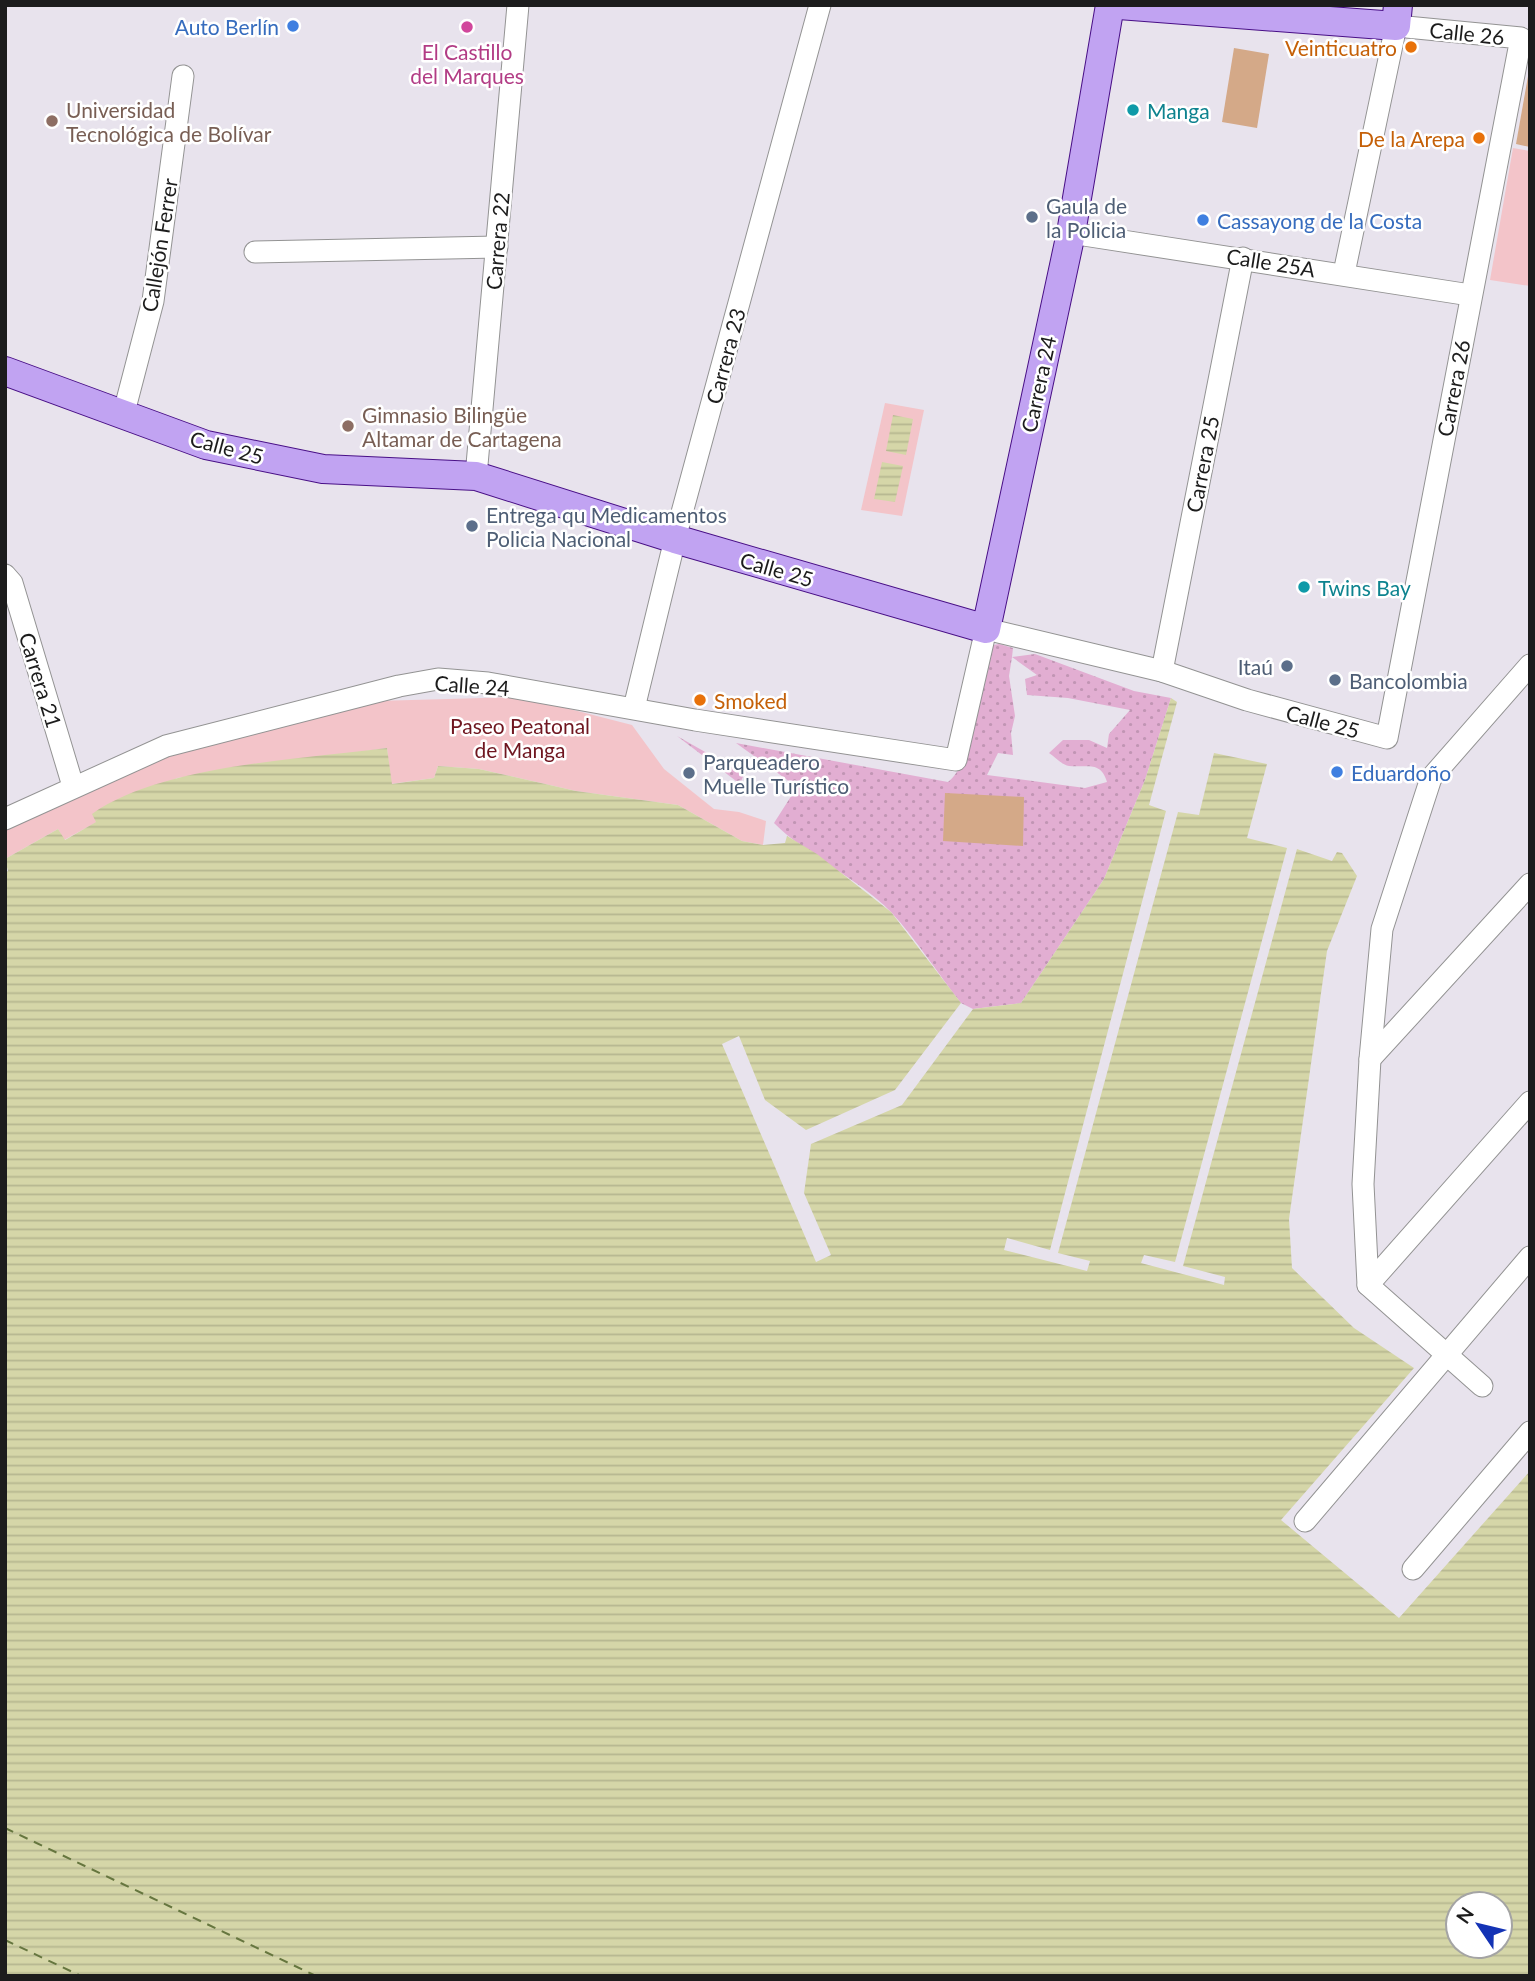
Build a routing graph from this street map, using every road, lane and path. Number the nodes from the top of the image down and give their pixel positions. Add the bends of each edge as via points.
1 (518, 5) edge
2 (820, 5) edge
3 (1110, 5) edge
4 (1119, 5) edge
5 (1397, 15) edge
6 (1521, 38) joint
7 (183, 76) dead end
8 (1071, 233) junction
9 (497, 247) junction
10 (255, 252) dead end
11 (1243, 258) junction
12 (1344, 273) junction
13 (1470, 295) junction
14 (5, 370) edge
15 (124, 412) junction
16 (476, 476) junction
17 (675, 539) junction
18 (6, 575) edge
19 (986, 629) junction
20 (1530, 665) edge
21 (1162, 671) junction
22 (634, 708) junction
23 (1387, 738) joint
24 (956, 760) joint
25 (73, 786) junction
26 (5, 819) edge
27 (1530, 884) edge
28 (1370, 1059) junction
29 (1530, 1102) edge
30 (1530, 1256) edge
31 (1368, 1285) junction
32 (1446, 1354) junction
33 (1482, 1386) dead end
34 (1530, 1432) edge
35 (1305, 1521) dead end
36 (1413, 1569) dead end

1 - 9 street, Carrera 22
2 - 17 street, Carrera 23
3 - 8 main road, Carrera 24
4 - 5 main road, Calle 26
5 - 6 street, Calle 26
5 - 12 street
6 - 13 street, Carrera 26
7 - 15 street, Callejón Ferrer via 153,301
8 - 11 street, Calle 25A
8 - 19 main road, Carrera 24
9 - 10 street
9 - 16 street, Carrera 22
11 - 12 street, Calle 25A
11 - 21 street, Carrera 25
12 - 13 street, Calle 25A
13 - 23 street, Carrera 26
14 - 15 main road, Calle 25
15 - 16 main road, Calle 25 via 206,445 323,469
16 - 17 main road, Calle 25
17 - 19 main road, Calle 25
17 - 22 street, Carrera 23
18 - 25 street, Carrera 21
19 - 21 street, Calle 25
19 - 24 street, Carrera 24
20 - 28 street via 1431,778 1382,929
21 - 23 street, Calle 25 via 1247,700
22 - 24 street, Calle 24
22 - 25 street, Calle 24 via 438,679 166,746
25 - 26 street, Calle 24
27 - 28 street
28 - 31 street via 1363,1184
29 - 31 street
30 - 32 street
31 - 32 street
32 - 33 street
32 - 35 street
34 - 36 street

